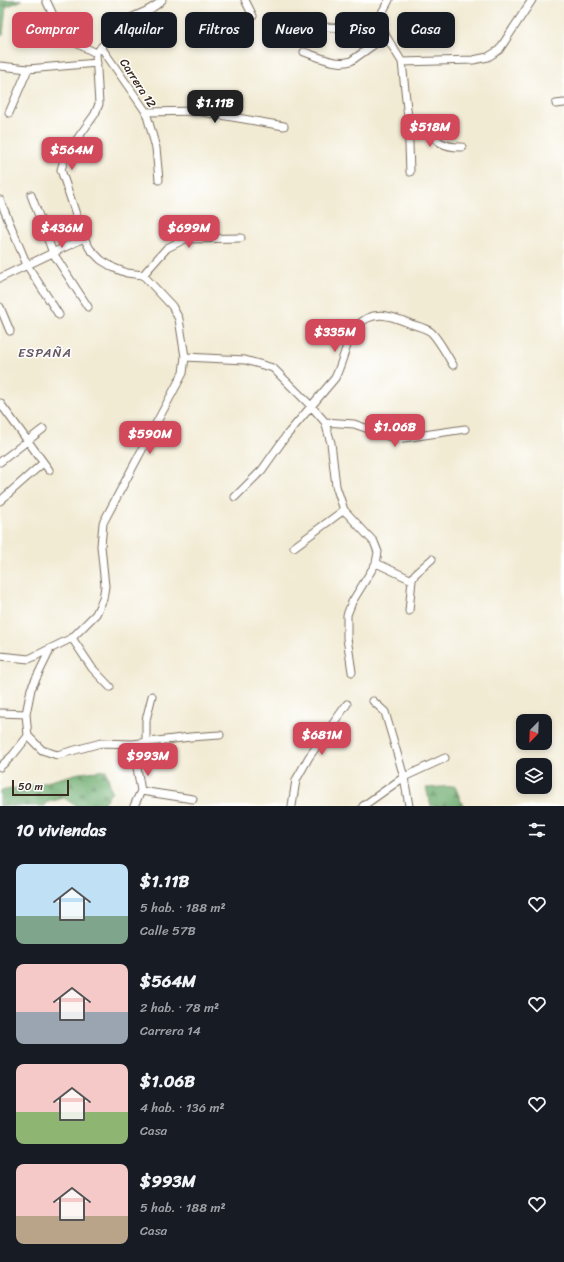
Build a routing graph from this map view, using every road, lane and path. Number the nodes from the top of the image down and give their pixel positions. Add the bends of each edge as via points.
1 (46, 0) edge
2 (162, 0) edge
3 (245, 0) edge
4 (389, 0) edge
5 (532, 0) edge
6 (145, 12) edge
7 (250, 12) edge
8 (382, 12) edge
9 (389, 41) edge
10 (101, 47) edge
11 (102, 48) edge
12 (368, 48) edge
13 (304, 52) dead end
14 (96, 53) junction
15 (402, 62) junction
16 (96, 63) junction
17 (0, 66) edge
18 (28, 69) junction
19 (564, 103) edge
20 (556, 104) dead end
21 (9, 112) dead end
22 (146, 112) junction
23 (408, 118) junction
24 (284, 126) dead end
25 (462, 147) dead end
26 (410, 172) dead end
27 (159, 180) dead end
28 (31, 195) dead end
29 (0, 200) edge
30 (84, 238) junction
31 (241, 238) dead end
32 (53, 252) junction
33 (27, 265) junction
34 (143, 275) junction
35 (0, 278) edge
36 (0, 307) edge
37 (88, 307) dead end
38 (59, 315) dead end
39 (10, 331) dead end
40 (185, 357) junction
41 (453, 365) dead end
42 (0, 404) edge
43 (312, 407) junction
44 (325, 422) junction
45 (43, 429) dead end
46 (465, 429) dead end
47 (27, 441) junction
48 (0, 462) edge
49 (43, 463) junction
50 (48, 470) dead end
51 (235, 497) dead end
52 (0, 501) edge
53 (344, 510) junction
54 (294, 547) dead end
55 (432, 559) dead end
56 (376, 563) junction
57 (412, 580) junction
58 (409, 611) dead end
59 (72, 638) junction
60 (51, 648) junction
61 (0, 656) edge
62 (352, 672) dead end
63 (110, 687) dead end
64 (152, 696) dead end
65 (373, 701) dead end
66 (347, 704) dead end
67 (0, 713) edge
68 (26, 714) junction
69 (28, 736) junction
70 (220, 736) dead end
71 (146, 742) junction
72 (133, 744) junction
73 (445, 758) dead end
74 (0, 767) edge
75 (404, 777) junction
76 (141, 790) junction
77 (193, 799) dead end
78 (134, 806) edge
79 (292, 806) edge
80 (363, 806) edge
81 (409, 806) edge

1 - 14 street via 61,32 70,40
2 - 6 street
3 - 7 street
4 - 8 street
5 - 15 street via 499,50 488,57 473,60
9 - 15 street
10 - 14 street
11 - 22 street, Carrera 12
12 - 13 street via 344,63
14 - 16 street
15 - 23 street
16 - 18 street
16 - 30 street via 99,104 95,114 65,156 61,170
17 - 18 street
18 - 21 street
19 - 20 street
22 - 24 street via 197,111
22 - 27 street, Carrera 12 via 156,148
23 - 25 street via 422,125 435,140 451,147
23 - 26 street
28 - 32 street
29 - 33 street
30 - 32 street
30 - 34 street via 101,260 127,273
31 - 34 street via 185,239 167,248
32 - 33 street
32 - 37 street
33 - 35 street
33 - 38 street
34 - 40 street via 172,306 179,319
36 - 39 street
40 - 43 street via 245,360 273,368
40 - 59 street via 183,373 103,523 103,599 96,614
41 - 43 street via 428,330 389,316 365,318 352,332 335,378
42 - 47 street
43 - 44 street
43 - 51 street via 286,436 262,470
44 - 46 street via 364,426 397,439
44 - 53 street via 331,443 336,486
45 - 47 street
47 - 48 street
47 - 49 street
49 - 50 street
49 - 52 street
53 - 54 street
53 - 56 street via 374,542 378,552
55 - 57 street
56 - 57 street
56 - 62 street via 347,615 347,638
57 - 58 street
59 - 60 street
59 - 63 street via 92,668
60 - 61 street via 29,659
60 - 68 street via 32,689
64 - 71 street via 146,720
65 - 75 street via 385,712
66 - 79 street via 309,757 296,780
67 - 68 street
68 - 69 street
69 - 72 street via 42,750 57,755 101,743
69 - 74 street via 13,756
70 - 71 street via 190,736
71 - 72 street
72 - 76 street
73 - 75 street
75 - 80 street
75 - 81 street
76 - 77 street
76 - 78 street

